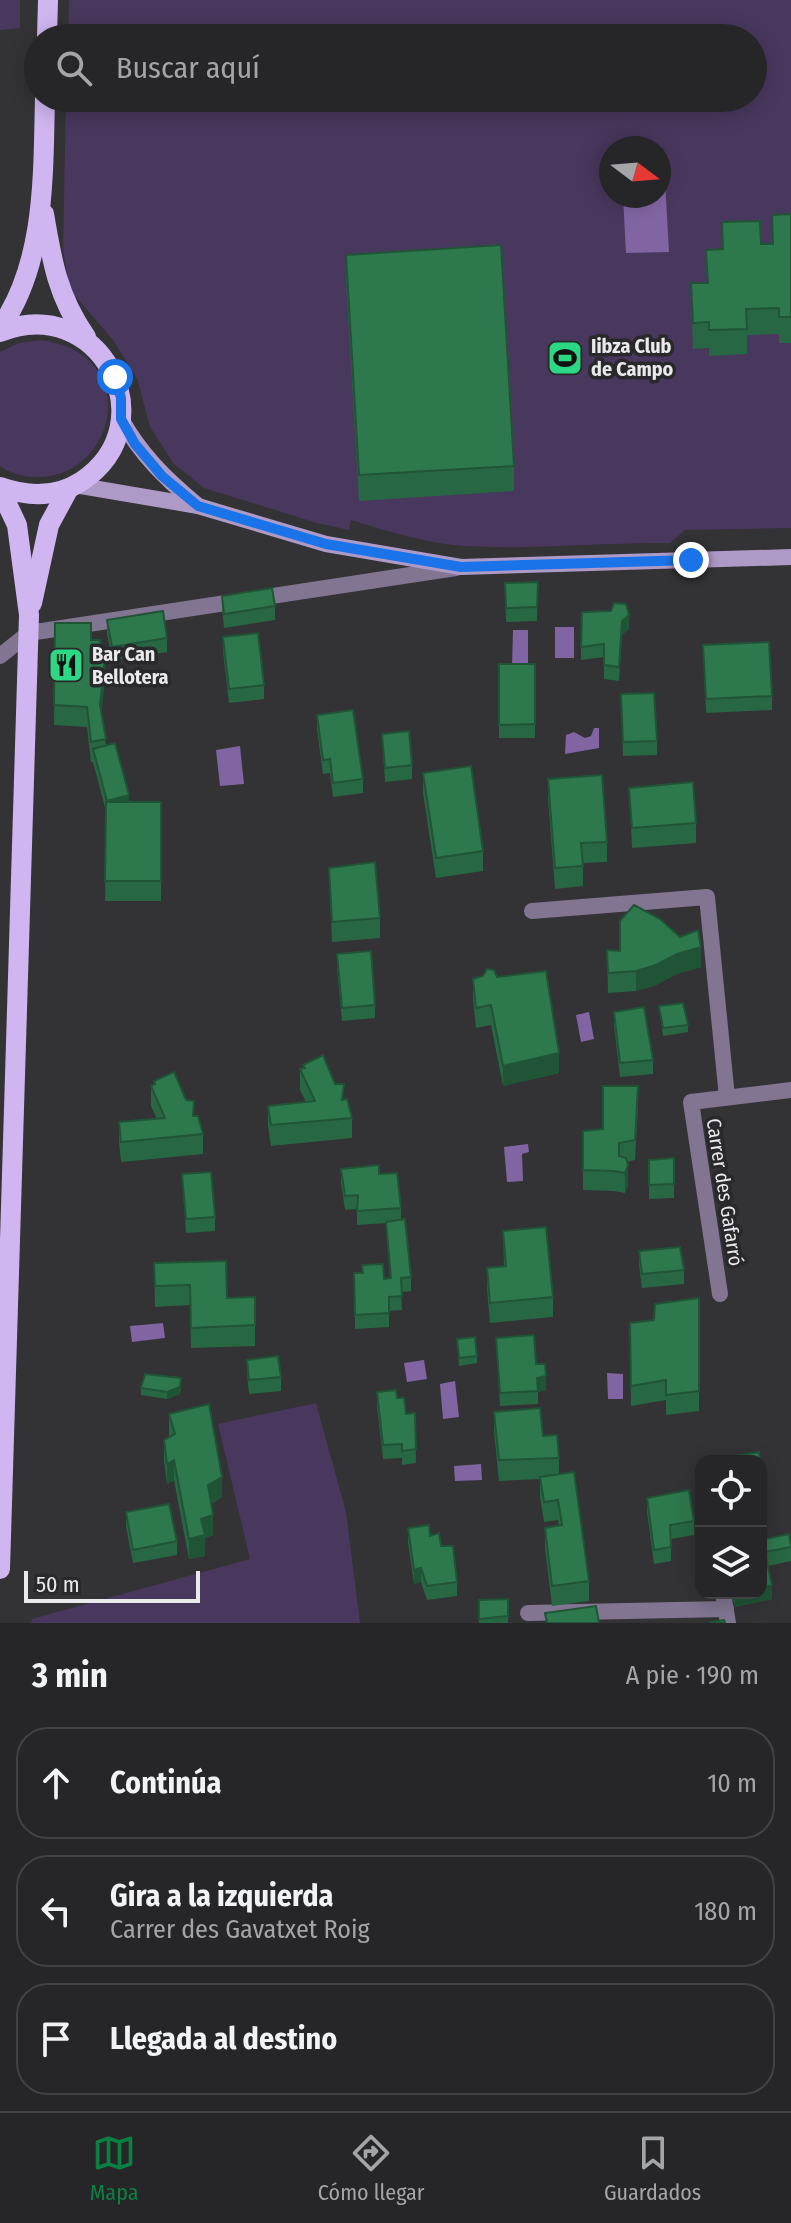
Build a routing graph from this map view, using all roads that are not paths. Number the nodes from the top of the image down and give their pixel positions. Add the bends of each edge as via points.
1 (48, 0) edge
2 (47, 24) edge
3 (45, 112) edge
4 (42, 203) junction
5 (0, 330) edge
6 (91, 343) junction
7 (121, 419) junction
8 (72, 487) junction
9 (0, 488) edge
10 (198, 506) junction
11 (791, 557) edge
12 (461, 567) junction
13 (29, 624) junction
14 (0, 656) edge
15 (532, 911) dead end
16 (791, 1090) edge
17 (727, 1097) junction
18 (720, 1294) dead end
19 (1, 1510) edge
20 (0, 1569) edge
21 (726, 1608) edge
22 (528, 1613) dead end

1 - 2 main road
3 - 4 main road
4 - 5 main road via 14,308
4 - 6 main road via 55,276 70,314
5 - 6 main road via 45,324
6 - 7 main road via 115,377
7 - 8 main road via 106,458
7 - 10 street via 162,476
8 - 9 main road via 33,495
8 - 10 street
8 - 13 main road via 49,525
9 - 13 main road via 17,525
10 - 12 street via 326,544
11 - 12 street
12 - 13 street
13 - 14 street
13 - 19 main road
15 - 17 street via 707,897
16 - 17 street, Carrer des Gafarró
17 - 18 street, Carrer des Gafarró via 691,1102
19 - 20 main road
21 - 22 street

